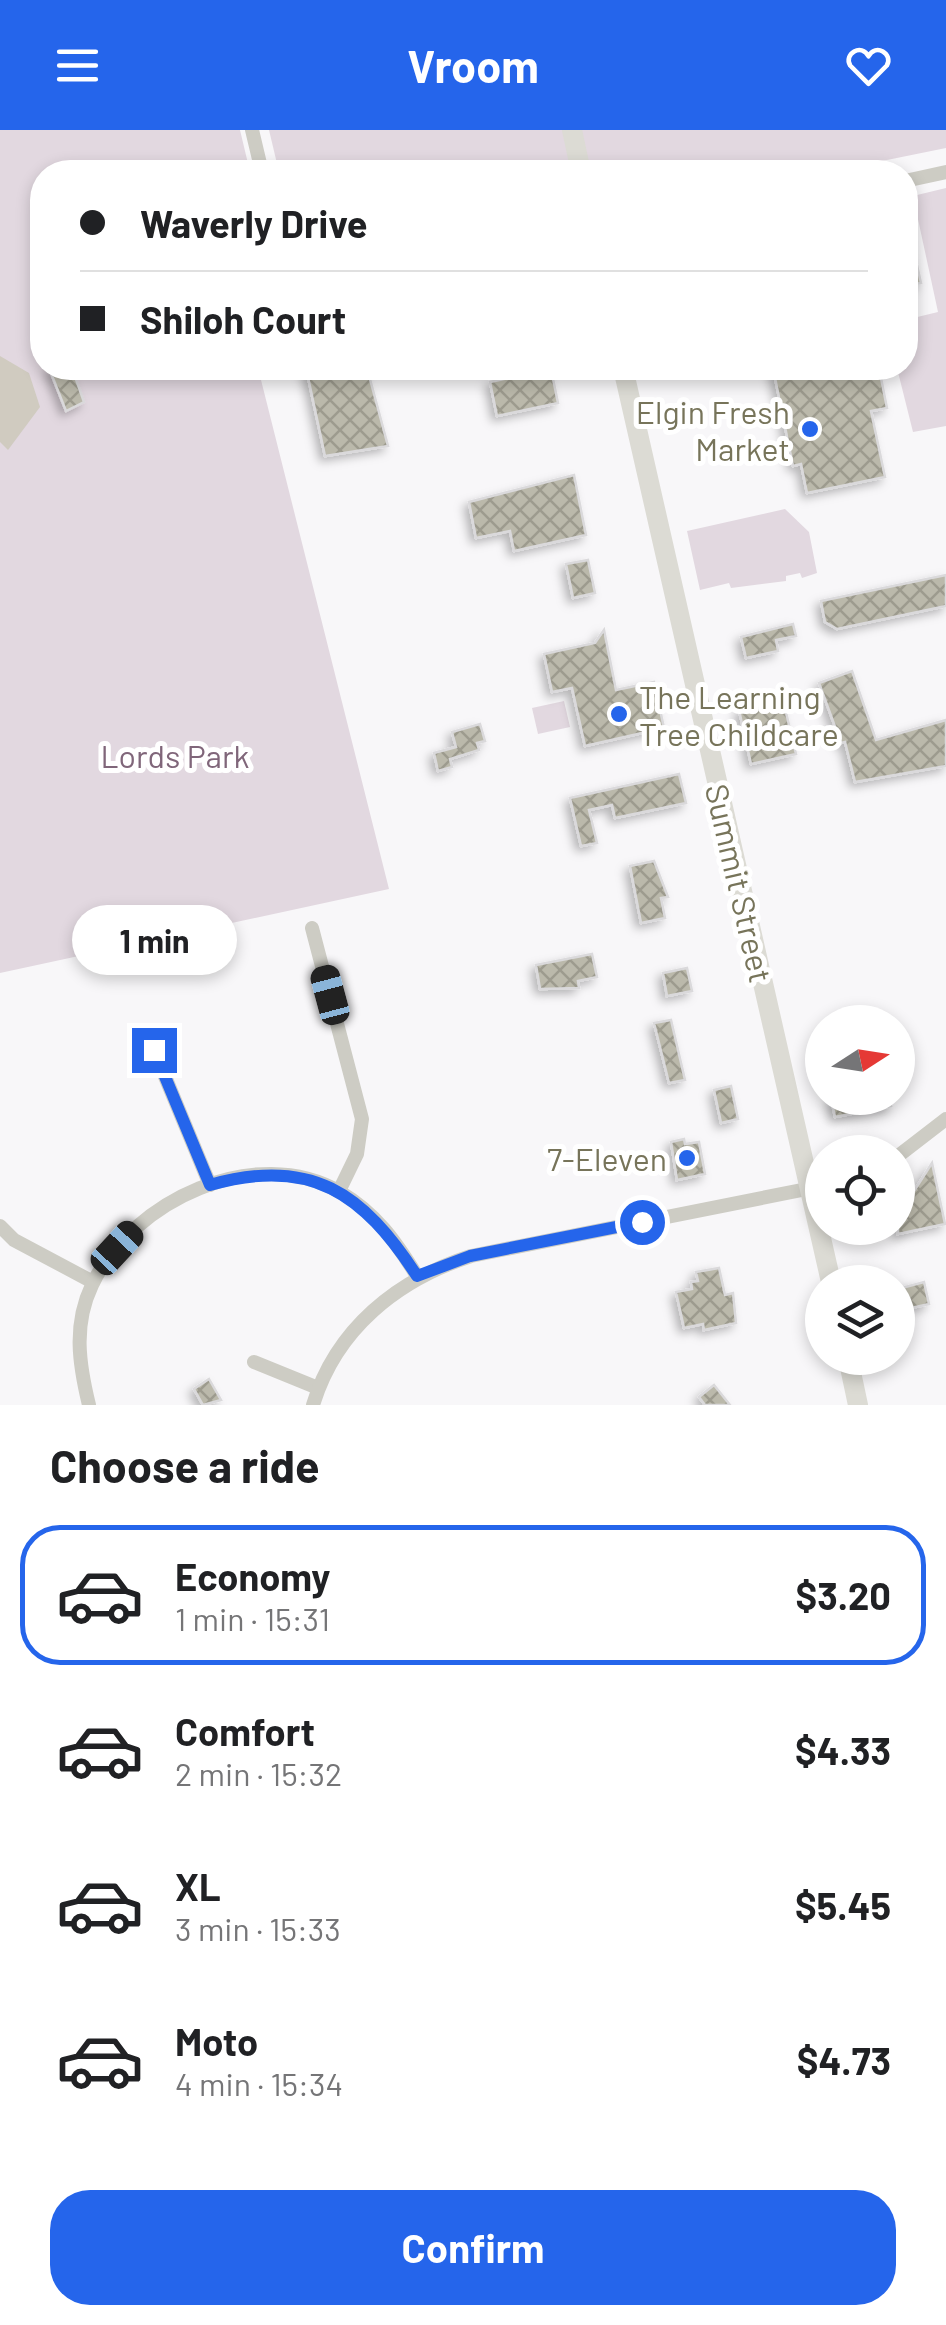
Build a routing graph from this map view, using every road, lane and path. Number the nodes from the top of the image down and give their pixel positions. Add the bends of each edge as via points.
1 (252, 130) edge
2 (572, 130) edge
3 (259, 160) edge
4 (578, 160) edge
5 (946, 172) edge
6 (918, 178) edge
7 (625, 380) edge
8 (312, 928) dead end
9 (154, 1050) dead end
10 (946, 1119) edge
11 (805, 1141) edge
12 (915, 1143) edge
13 (210, 1185) junction
14 (805, 1189) edge
15 (339, 1191) junction
16 (0, 1226) edge
17 (417, 1276) junction
18 (93, 1282) junction
19 (254, 1362) dead end
20 (852, 1375) edge
21 (318, 1388) junction
22 (90, 1405) edge
23 (313, 1405) edge
24 (858, 1405) edge

1 - 3 street
2 - 4 main road
5 - 6 street
7 - 11 main road, Summit Street
8 - 15 street via 362,1119 357,1154
9 - 13 street
10 - 12 street
13 - 15 street via 277,1174
13 - 18 street via 134,1230
14 - 17 street via 470,1256
15 - 17 street via 375,1218
16 - 18 street
17 - 21 street via 358,1325
18 - 22 street via 79,1336
19 - 21 street
20 - 24 main road
21 - 23 street

